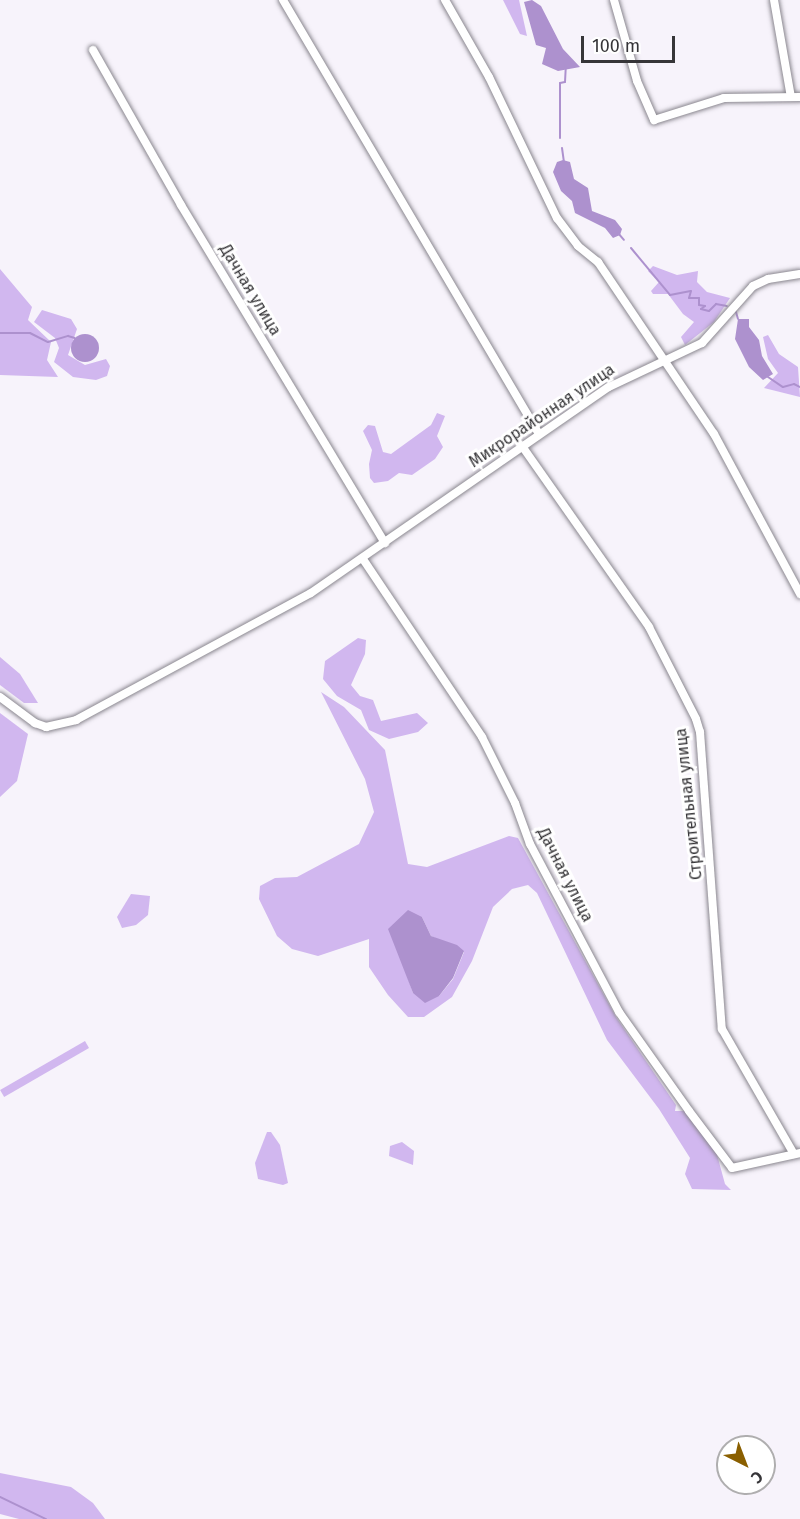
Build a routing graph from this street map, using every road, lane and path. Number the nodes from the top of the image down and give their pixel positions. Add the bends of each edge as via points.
1 (283, 0) edge
2 (445, 0) edge
3 (614, 0) edge
4 (774, 0) edge
5 (93, 50) dead end
6 (796, 97) edge
7 (800, 274) edge
8 (664, 360) junction
9 (539, 434) junction
10 (522, 446) junction
11 (385, 543) junction
12 (363, 558) junction
13 (800, 594) edge
14 (0, 697) edge
15 (797, 1153) edge

1 - 9 street
2 - 8 street via 489,77 557,218 578,246 598,262
3 - 6 street via 637,81 654,120 724,98
4 - 6 street
5 - 11 street, Дачная улица via 192,224
7 - 8 street, Микрорайонная улица via 768,279 753,286 702,343
8 - 9 street, Микрорайонная улица via 609,387
8 - 13 street via 714,434
9 - 10 street, Микрорайонная улица
10 - 11 street, Микрорайонная улица
10 - 15 street, Строительная улица via 649,627 696,719 722,1029
11 - 12 street, Микрорайонная улица
12 - 14 street, Микрорайонная улица via 298,601 76,720 46,727 34,723
12 - 15 street, Дачная улица via 482,737 515,803 530,844 619,1012 732,1168

